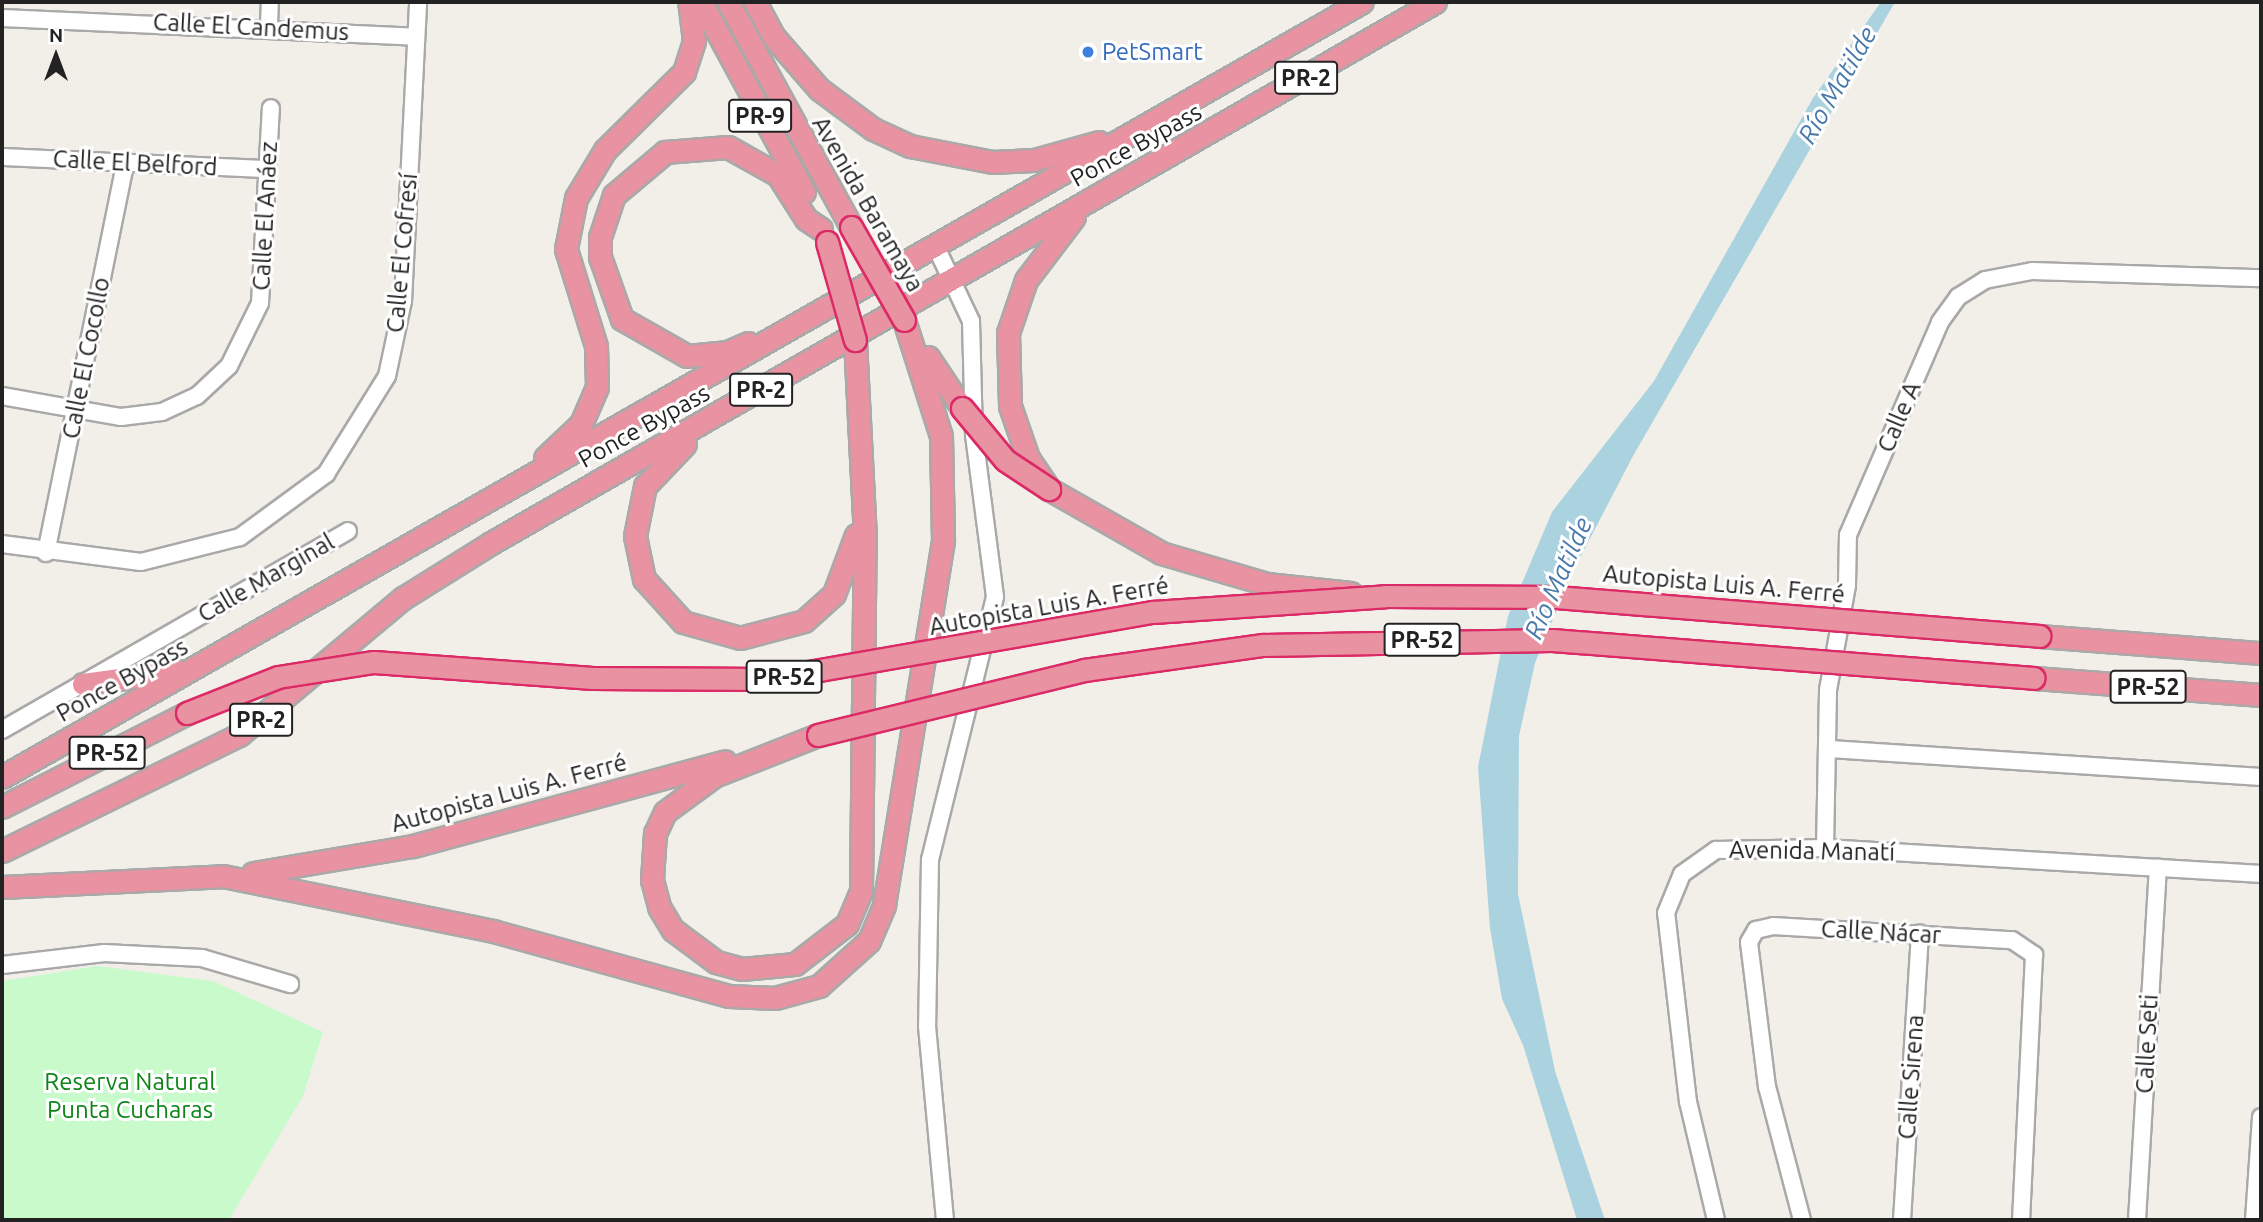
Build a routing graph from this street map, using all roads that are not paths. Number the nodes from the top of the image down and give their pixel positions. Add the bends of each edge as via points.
1 (270, 2) edge
2 (418, 2) edge
3 (689, 2) edge
4 (701, 2) edge
5 (729, 2) edge
6 (755, 2) edge
7 (1362, 2) edge
8 (1435, 2) edge
9 (2, 18) edge
10 (269, 26) junction
11 (416, 37) junction
12 (271, 108) dead end
13 (1135, 134) junction
14 (2, 158) edge
15 (125, 163) junction
16 (267, 169) junction
17 (1084, 204) junction
18 (824, 236) junction
19 (936, 247) junction
20 (2261, 278) edge
21 (953, 282) junction
22 (904, 320) junction
23 (800, 326) junction
24 (2, 396) edge
25 (76, 410) junction
26 (716, 415) junction
27 (550, 461) junction
28 (1049, 489) junction
29 (863, 502) junction
30 (348, 531) dead end
31 (2, 544) edge
32 (46, 553) junction
33 (1385, 596) junction
34 (2261, 653) edge
35 (204, 664) junction
36 (83, 684) junction
37 (2261, 695) edge
38 (2, 730) edge
39 (818, 735) junction
40 (1829, 749) junction
41 (2, 777) edge
42 (2261, 777) edge
43 (2, 807) edge
44 (1825, 848) junction
45 (2, 851) edge
46 (2158, 868) junction
47 (2261, 874) edge
48 (223, 876) junction
49 (2, 887) edge
50 (1920, 934) junction
51 (2, 965) edge
52 (290, 984) dead end
53 (2261, 1117) edge
54 (945, 1220) edge
55 (1716, 1220) edge
56 (1802, 1220) edge
57 (1902, 1220) edge
58 (2021, 1220) edge
59 (2137, 1220) edge
60 (2254, 1220) edge

1 - 10 street
2 - 11 street, Calle El Cofresí
3 - 27 highway via 694,41 684,72 606,150 576,198 566,249 596,345 597,387 581,424
4 - 18 highway, Avenida Baramaya / PR-9
5 - 22 highway, Avenida Baramaya / PR-9, bridge
6 - 13 highway via 773,36 819,89 873,129 910,146 944,156 1034,160
7 - 13 highway, Ponce Bypass / PR-2
8 - 17 highway, Ponce Bypass / PR-2
9 - 10 street, Calle El Candemus
10 - 11 street, Calle El Candemus
11 - 32 street, Calle El Cofresí via 403,301 390,363 326,474 240,537 141,562
12 - 16 street, Calle El Anáez
13 - 19 highway, Ponce Bypass / PR-2
14 - 15 street, Calle El Belford
15 - 16 street, Calle El Belford
15 - 25 street, Calle El Cocollo
16 - 25 street, Calle El Anáez via 260,303 229,366 197,396 162,412 121,418
17 - 21 highway, Ponce Bypass / PR-2
17 - 28 highway via 1039,260 1014,306 1006,356 1010,406 1028,458
18 - 23 highway via 760,160 705,145 664,152 643,165 614,195 600,237 604,280 622,319 668,349 705,356
18 - 29 highway, Avenida Baramaya / PR-9, bridge via 852,322 860,384
19 - 21 street
19 - 23 highway, Ponce Bypass / PR-2
20 - 40 street, Calle A via 2032,271 1985,280 1958,298 1940,322 1848,535 1847,585 1828,690
21 - 26 highway, Ponce Bypass / PR-2
21 - 54 street via 971,321 974,435 995,597 930,860 927,1026
22 - 28 highway, bridge via 977,429 1005,460
22 - 48 highway via 930,388 945,485 943,540 890,877 878,921 854,958 819,986 757,1000 493,931
23 - 27 highway, Ponce Bypass / PR-2
24 - 25 street, Calle El Anáez
25 - 32 street, Calle El Cocollo
26 - 29 highway via 654,473 635,519 644,579 683,622 740,638 804,621 821,609 845,575
26 - 45 highway, Ponce Bypass / PR-2 via 403,598 239,735
27 - 35 highway, Ponce Bypass via 507,480 476,510
28 - 33 highway, bridge via 1111,529 1222,573
29 - 39 highway via 863,875 857,906 831,940 795,964 742,969 716,962 673,930 659,907 652,880 655,833 674,804 714,776
30 - 36 street, Calle Marginal
31 - 32 street, Calle El Cofresí
33 - 34 highway, Autopista Luis A. Ferré / PR-52, bridge via 1556,597
33 - 43 highway, Autopista Luis A. Ferré / PR-52, bridge via 1153,612 768,680 592,678 374,662 278,677 187,713
35 - 36 highway
35 - 41 highway, Ponce Bypass
36 - 38 street, Calle Marginal
37 - 39 highway, Autopista Luis A. Ferré / PR-52, bridge via 1602,643 1263,645 1084,670
39 - 48 highway, Autopista Luis A. Ferré / PR-52 via 413,846
40 - 42 street
40 - 44 street, Calle A
44 - 46 street, Avenida Manatí
44 - 55 street, Avenida Manatí via 1716,850 1682,874 1666,913 1688,1102
46 - 47 street, Avenida Manatí
46 - 59 street, Calle Seti
48 - 49 highway
50 - 56 street, Calle Nácar via 1773,926 1756,930 1749,942 1766,1087
50 - 57 street, Calle Sirena
50 - 58 street, Calle Nácar via 2012,940 2034,955
51 - 52 street via 104,953 202,958
53 - 60 street

